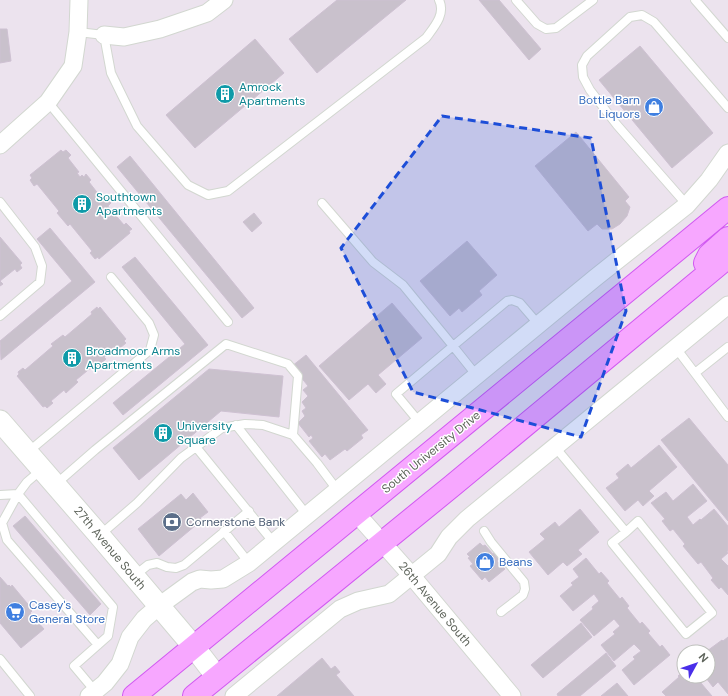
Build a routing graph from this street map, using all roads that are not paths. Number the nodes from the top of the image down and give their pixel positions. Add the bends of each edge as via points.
1 (79, 0) edge
2 (224, 0) edge
3 (439, 0) edge
4 (516, 0) edge
5 (594, 0) edge
6 (695, 0) edge
7 (78, 32) junction
8 (104, 35) junction
9 (728, 38) edge
10 (48, 102) junction
11 (728, 108) edge
12 (0, 145) edge
13 (728, 152) edge
14 (0, 202) edge
15 (322, 203) dead end
16 (687, 205) junction
17 (728, 208) edge
18 (728, 238) edge
19 (728, 257) edge
20 (111, 277) dead end
21 (696, 282) junction
22 (728, 304) edge
23 (0, 316) edge
24 (228, 322) dead end
25 (539, 325) junction
26 (453, 346) junction
27 (728, 347) edge
28 (676, 348) junction
29 (695, 373) junction
30 (477, 376) junction
31 (728, 417) edge
32 (0, 421) edge
33 (420, 423) junction
34 (236, 425) junction
35 (293, 435) junction
36 (196, 447) junction
37 (555, 447) junction
38 (28, 452) junction
39 (42, 469) junction
40 (56, 484) junction
41 (338, 490) junction
42 (18, 494) junction
43 (0, 495) edge
44 (249, 511) junction
45 (356, 513) junction
46 (307, 516) junction
47 (224, 531) junction
48 (484, 531) dead end
49 (626, 532) junction
50 (99, 535) junction
51 (7, 540) junction
52 (274, 542) junction
53 (382, 543) junction
54 (0, 546) edge
55 (249, 563) junction
56 (411, 575) junction
57 (134, 577) junction
58 (159, 606) junction
59 (501, 612) dead end
60 (98, 646) junction
61 (194, 647) junction
62 (0, 659) edge
63 (217, 677) junction
64 (92, 694) edge
65 (30, 696) edge
66 (134, 696) edge
67 (194, 696) edge
68 (234, 696) edge
69 (512, 696) edge

1 - 7 street
2 - 8 street via 207,13 160,29 124,37
3 - 8 lane via 439,20 426,38 228,191 208,196 188,185 137,126 111,74
4 - 5 lane via 537,24 546,30 556,28
6 - 9 lane
7 - 8 lane
7 - 10 street via 73,66
10 - 12 street
10 - 24 lane
11 - 16 lane via 654,22 642,15 630,17 587,56 582,65 583,77 590,90
13 - 16 street via 709,180
14 - 23 lane via 35,247 42,266 40,282
15 - 26 lane via 373,262 403,285
16 - 25 street
17 - 45 main road, South University Drive
18 - 21 main road via 709,255
19 - 21 main road
20 - 38 lane via 149,323 154,335 150,350
21 - 53 main road
22 - 28 street
25 - 26 lane via 520,303 507,301
25 - 30 street
26 - 30 lane
26 - 33 lane via 396,394
27 - 29 lane
28 - 29 lane
28 - 37 street
29 - 31 lane
30 - 33 street
32 - 38 street, 27th Avenue South
33 - 41 street
34 - 35 lane via 263,425
34 - 36 lane via 222,428
34 - 46 lane
35 - 40 lane via 298,376 288,364 226,344
35 - 41 lane
36 - 44 lane
36 - 50 lane
37 - 49 lane
37 - 56 street via 468,519 438,554
38 - 39 street, 27th Avenue South
39 - 40 street, 27th Avenue South
39 - 42 lane
40 - 50 street, 27th Avenue South
41 - 46 street
42 - 43 lane
42 - 51 lane via 2,523
42 - 60 lane via 113,607 108,636
44 - 47 lane
44 - 52 lane
45 - 53 street, 26th Avenue South
45 - 61 main road, South University Drive
46 - 52 street
47 - 55 lane
47 - 57 lane via 184,565 176,568 157,563 148,565
48 - 59 lane via 524,582 526,589 523,595
49 - 49 lane via 612,543 686,634 712,613 638,522
50 - 57 street, 27th Avenue South
51 - 54 lane
51 - 60 lane
52 - 55 street
53 - 56 street, 26th Avenue South
53 - 63 main road
55 - 58 street via 223,579 200,579 192,582
56 - 68 street via 389,594 358,601 340,610
56 - 69 street, 26th Avenue South
57 - 58 street, 27th Avenue South
58 - 61 street, 27th Avenue South
58 - 64 street via 144,619 130,637 120,664
60 - 64 lane via 74,666
61 - 63 street, 27th Avenue South
61 - 66 main road, South University Drive
62 - 65 lane
63 - 67 main road

